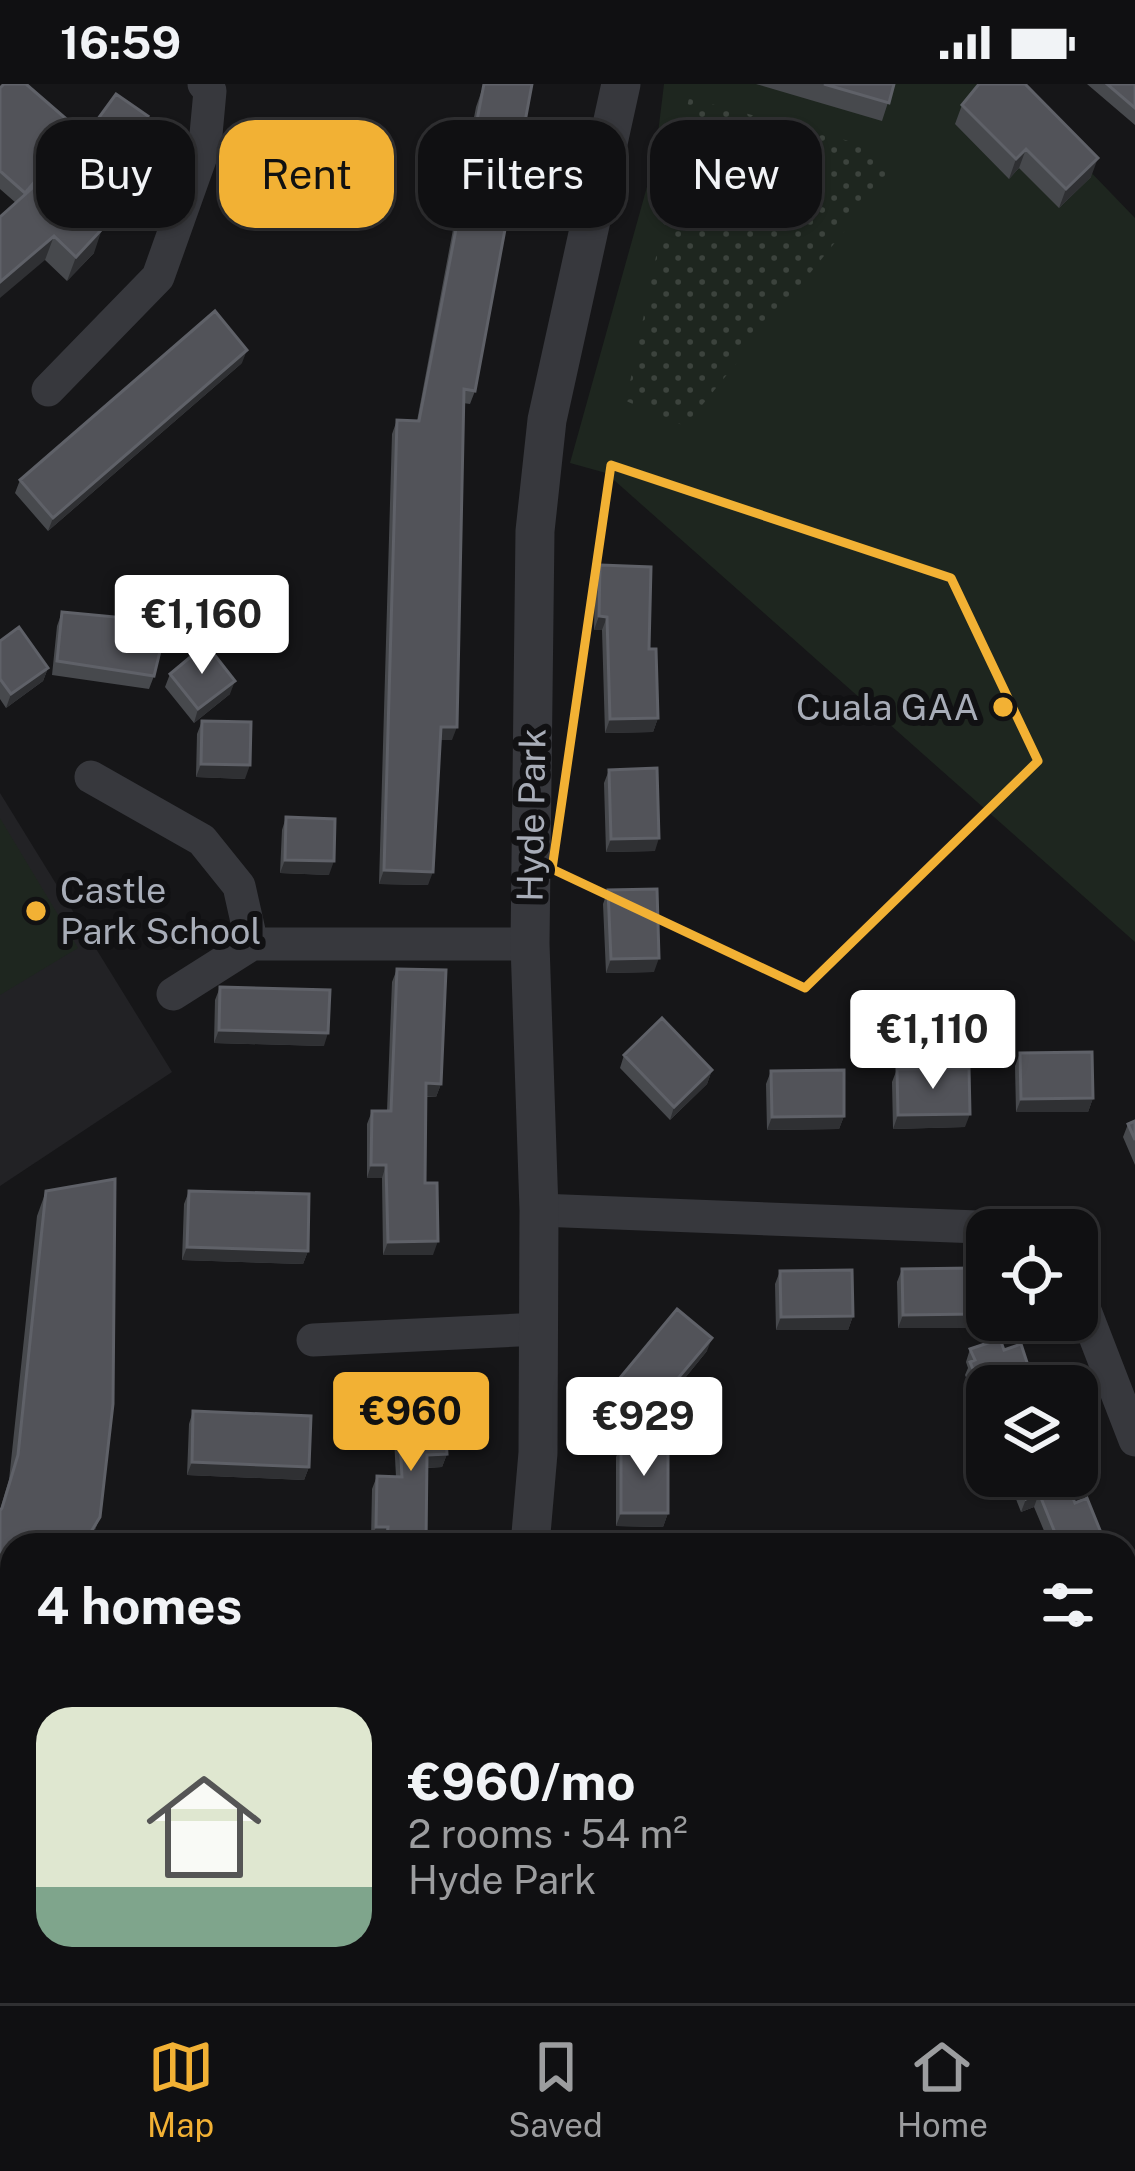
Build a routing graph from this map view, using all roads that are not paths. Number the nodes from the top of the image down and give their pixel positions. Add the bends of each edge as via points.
1 (204, 84) edge
2 (621, 84) edge
3 (48, 390) dead end
4 (91, 777) dead end
5 (252, 944) junction
6 (530, 944) junction
7 (172, 994) dead end
8 (539, 1210) junction
9 (966, 1227) edge
10 (538, 1328) junction
11 (313, 1340) dead end
12 (1097, 1341) edge
13 (1135, 1440) edge
14 (531, 1533) edge

1 - 3 street via 206,146 158,277
2 - 6 street, Hyde Park via 547,420 535,531
4 - 5 street via 202,840 239,886
5 - 6 street
5 - 7 street
6 - 8 street, Hyde Park
8 - 9 street
8 - 10 street, Hyde Park
10 - 11 street
10 - 14 street, Hyde Park
12 - 13 street

